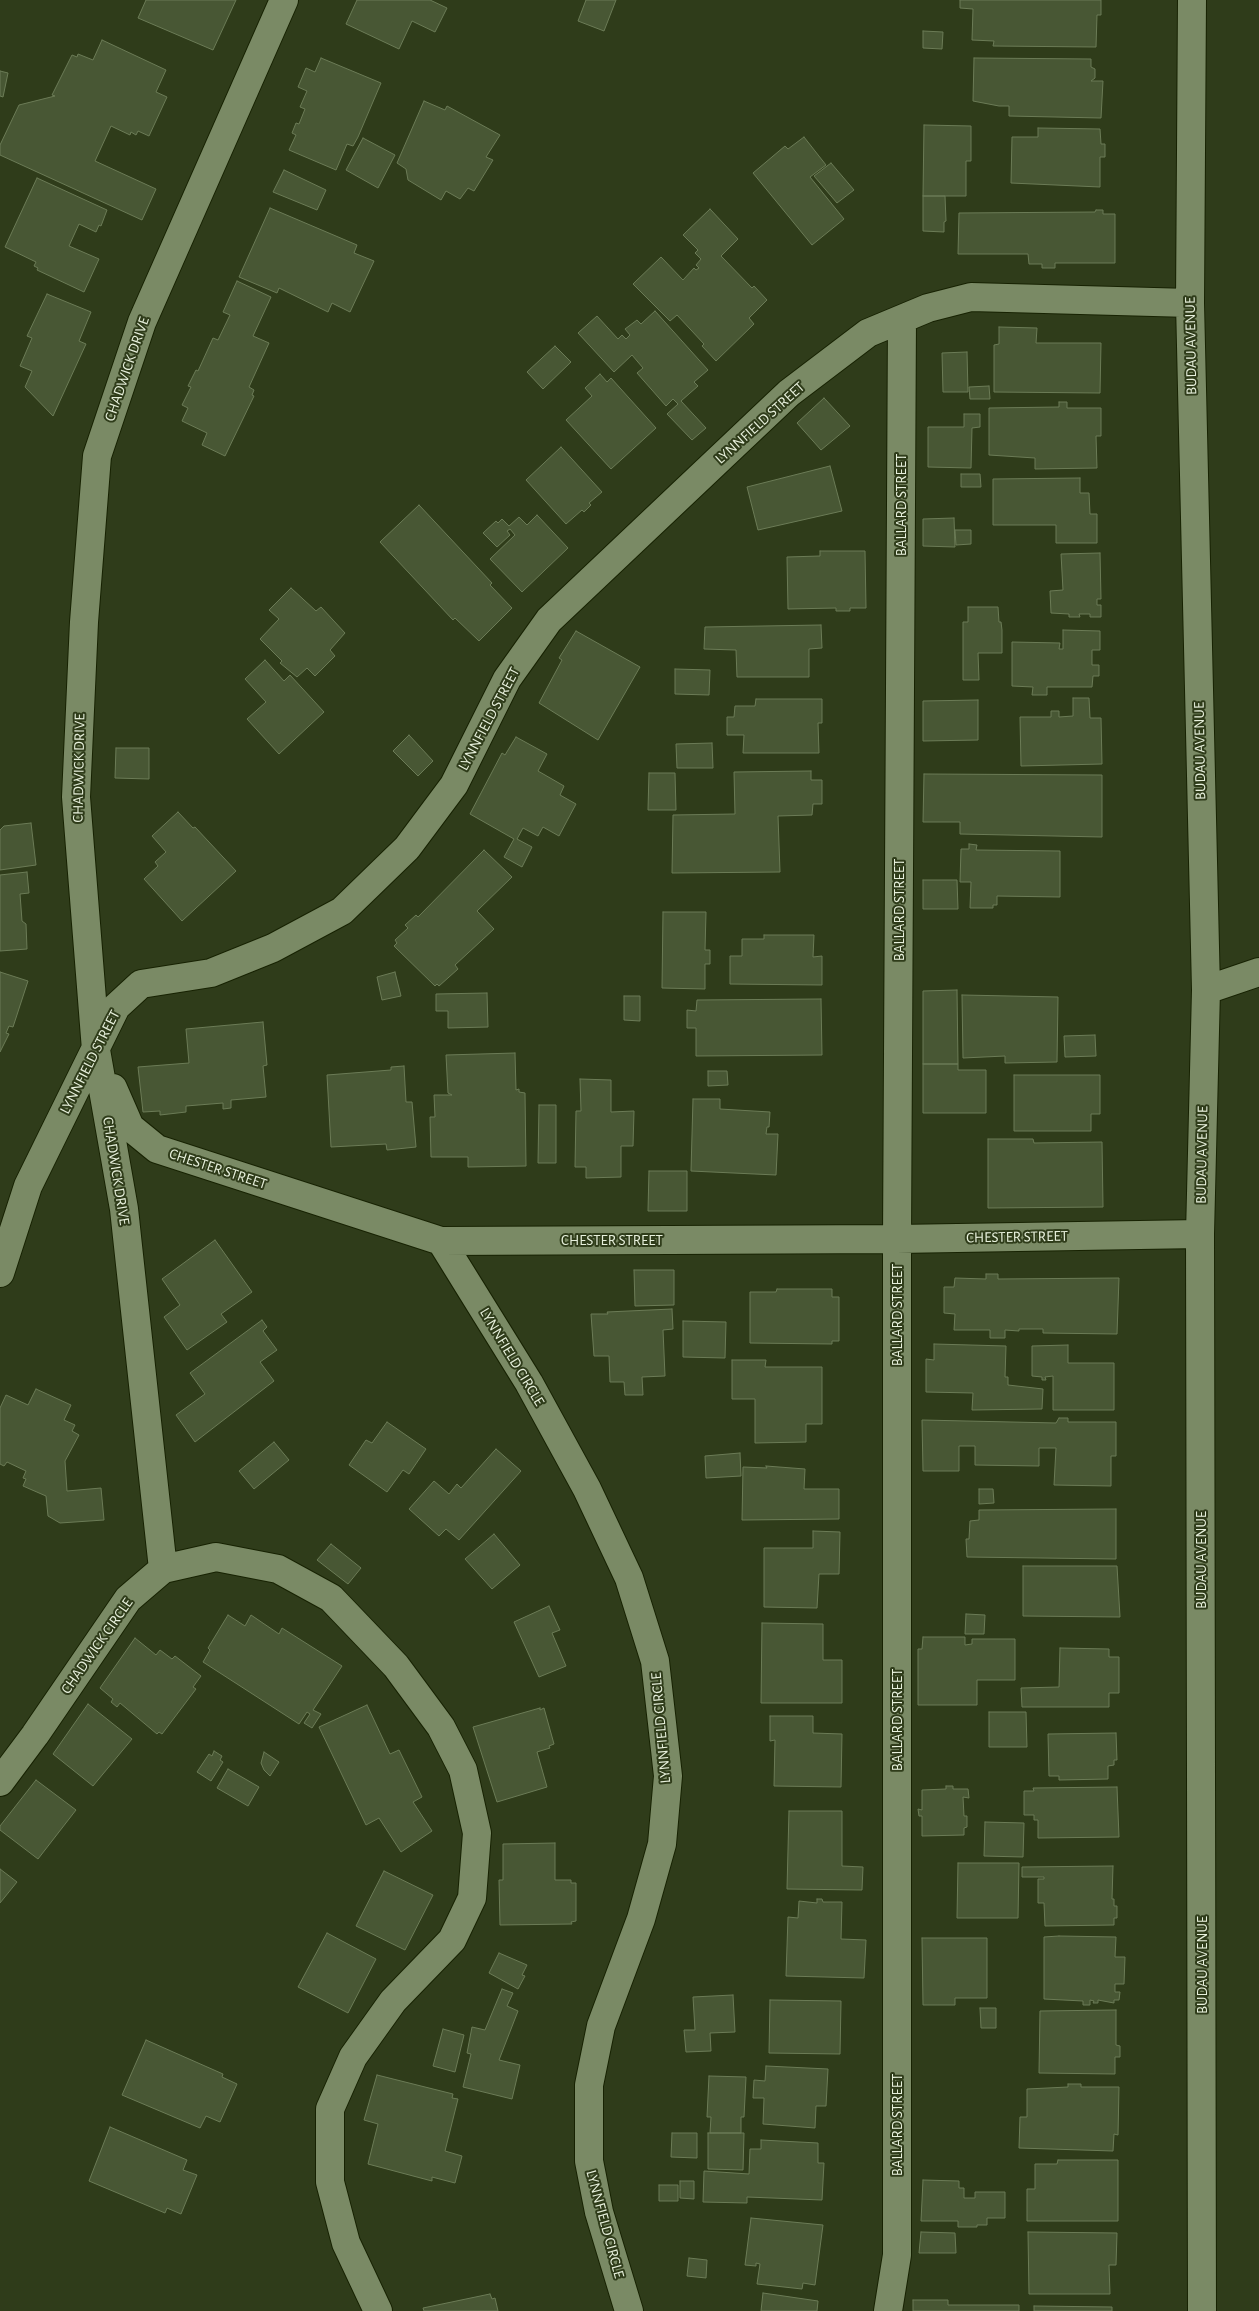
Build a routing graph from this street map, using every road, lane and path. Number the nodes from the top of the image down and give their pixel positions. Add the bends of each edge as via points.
1 (284, 0) edge
2 (1192, 0) edge
3 (1190, 303) junction
4 (902, 319) junction
5 (1259, 972) edge
6 (1206, 990) junction
7 (96, 1050) junction
8 (1200, 1234) junction
9 (897, 1239) junction
10 (441, 1241) junction
11 (0, 1272) edge
12 (163, 1569) junction
13 (0, 1782) edge
14 (378, 2311) edge
15 (629, 2311) edge
16 (888, 2311) edge
17 (1202, 2311) edge

1 - 7 street, CHADWICK DRIVE via 142,322 97,456 84,622 76,797
2 - 3 street, BUDAU AVENUE
3 - 4 street, LYNNFIELD STREET via 971,297 928,308
3 - 6 street, BUDAU AVENUE
4 - 7 street, LYNNFIELD STREET via 868,333 789,393 549,620 507,679 454,785 408,848 342,911 273,948 211,973 141,984 116,1007
4 - 9 street, BALLARD STREET
5 - 6 street
6 - 8 street, BUDAU AVENUE
7 - 10 street, CHESTER STREET via 130,1127 157,1149
7 - 11 street, LYNNFIELD STREET via 28,1186
7 - 12 street, CHADWICK DRIVE via 124,1210
8 - 9 street, CHESTER STREET
8 - 17 street, BUDAU AVENUE
9 - 10 street, CHESTER STREET
9 - 16 street, BALLARD STREET via 897,2256
10 - 15 street, LYNNFIELD CIRCLE via 528,1383 587,1489 629,1578 655,1661 668,1776 662,1844 642,1919 601,2026 589,2085 589,2161 599,2212
12 - 13 street, CHADWICK CIRCLE via 128,1599
12 - 14 street, CHADWICK CIRCLE via 216,1557 278,1569 331,1598 396,1666 441,1727 463,1770 477,1833 472,1898 452,1940 394,2001 353,2057 330,2109 330,2182 346,2244

